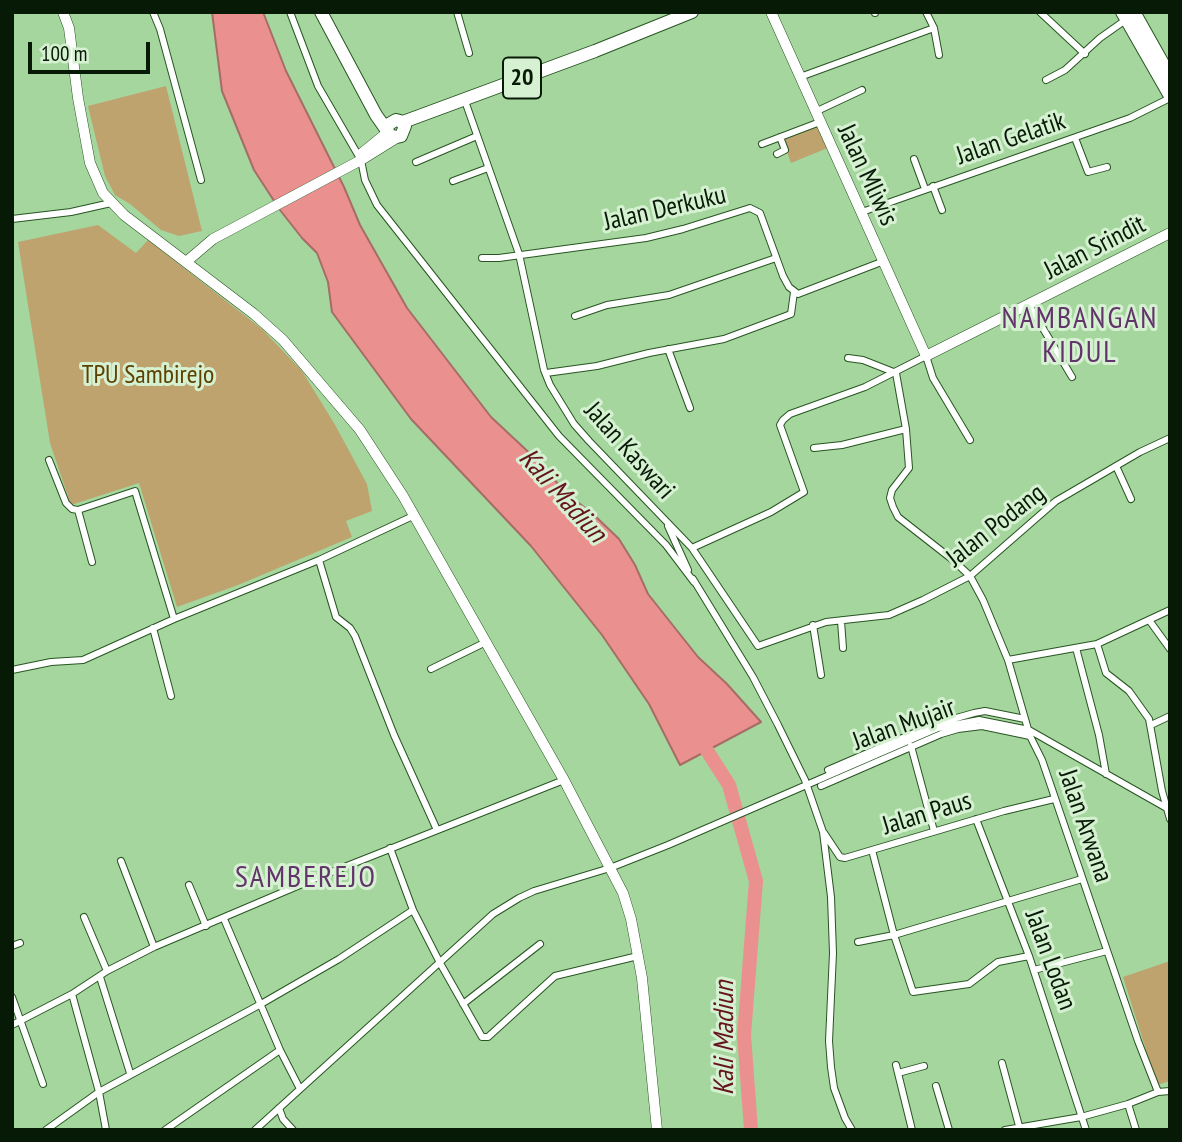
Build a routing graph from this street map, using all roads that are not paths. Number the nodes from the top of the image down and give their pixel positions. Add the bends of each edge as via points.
1 (64, 12) edge
2 (153, 12) edge
3 (289, 12) edge
4 (321, 12) edge
5 (457, 12) edge
6 (692, 12) edge
7 (771, 12) edge
8 (926, 12) edge
9 (1040, 12) edge
10 (1132, 14) edge
11 (934, 28) junction
12 (469, 53) dead end
13 (1085, 54) junction
14 (939, 55) dead end
15 (1170, 76) edge
16 (800, 77) junction
17 (1046, 80) dead end
18 (862, 90) dead end
19 (1170, 97) edge
20 (465, 101) junction
21 (817, 117) junction
22 (396, 129) junction
23 (477, 136) junction
24 (780, 137) junction
25 (1074, 138) junction
26 (762, 144) dead end
27 (777, 154) dead end
28 (914, 159) dead end
29 (357, 160) junction
30 (416, 162) dead end
31 (488, 167) junction
32 (1107, 167) dead end
33 (201, 180) dead end
34 (453, 181) dead end
35 (929, 188) junction
36 (111, 203) junction
37 (942, 210) dead end
38 (862, 212) junction
39 (12, 219) edge
40 (1170, 233) edge
41 (519, 254) junction
42 (482, 258) dead end
43 (776, 258) junction
44 (884, 261) junction
45 (186, 262) junction
46 (794, 292) junction
47 (1029, 305) junction
48 (575, 316) dead end
49 (668, 349) junction
50 (926, 356) junction
51 (848, 358) dead end
52 (546, 373) junction
53 (896, 373) junction
54 (1072, 377) dead end
55 (690, 408) dead end
56 (906, 429) junction
57 (1170, 438) edge
58 (970, 440) dead end
59 (814, 448) dead end
60 (49, 460) dead end
61 (1116, 466) junction
62 (1131, 499) dead end
63 (78, 510) junction
64 (415, 516) junction
65 (666, 521) junction
66 (692, 548) junction
67 (319, 560) junction
68 (92, 562) dead end
69 (970, 576) junction
70 (694, 582) junction
71 (1170, 610) edge
72 (174, 619) junction
73 (1149, 620) junction
74 (841, 621) junction
75 (813, 625) junction
76 (153, 628) junction
77 (486, 642) junction
78 (1097, 644) junction
79 (758, 646) joint
80 (843, 648) dead end
81 (1076, 648) junction
82 (1170, 649) edge
83 (1008, 660) junction
84 (431, 669) dead end
85 (12, 670) edge
86 (821, 675) dead end
87 (171, 696) dead end
88 (1170, 716) edge
89 (1025, 719) junction
90 (1151, 725) junction
91 (1030, 733) junction
92 (911, 747) junction
93 (1106, 774) junction
94 (817, 775) dead end
95 (564, 780) junction
96 (805, 784) junction
97 (821, 786) dead end
98 (1170, 790) edge
99 (1162, 791) junction
100 (1054, 799) junction
101 (1168, 809) edge
102 (976, 819) junction
103 (1170, 819) edge
104 (437, 830) junction
105 (934, 831) junction
106 (823, 832) junction
107 (390, 848) junction
108 (872, 850) junction
109 (121, 861) dead end
110 (610, 868) junction
111 (1082, 879) junction
112 (188, 886) dead end
113 (1009, 902) junction
114 (413, 910) junction
115 (84, 917) dead end
116 (224, 919) junction
117 (206, 926) junction
118 (894, 935) junction
119 (858, 942) dead end
120 (20, 943) dead end
121 (540, 944) dead end
122 (12, 946) edge
123 (154, 947) junction
124 (1107, 951) junction
125 (638, 956) junction
126 (1029, 956) junction
127 (440, 964) junction
128 (1034, 970) junction
129 (107, 971) junction
130 (100, 977) junction
131 (72, 994) junction
132 (12, 997) edge
133 (261, 1004) junction
134 (463, 1004) junction
135 (21, 1020) junction
136 (12, 1025) edge
137 (280, 1050) junction
138 (1002, 1063) dead end
139 (896, 1065) dead end
140 (924, 1066) dead end
141 (130, 1073) junction
142 (898, 1073) junction
143 (43, 1084) dead end
144 (936, 1086) dead end
145 (300, 1089) junction
146 (1170, 1091) edge
147 (99, 1092) junction
148 (1158, 1092) junction
149 (1128, 1104) junction
150 (279, 1108) junction
151 (1081, 1117) junction
152 (1017, 1128) edge
153 (46, 1130) edge
154 (106, 1130) edge
155 (165, 1130) edge
156 (255, 1130) edge
157 (293, 1130) edge
158 (657, 1130) edge
159 (852, 1130) edge
160 (912, 1130) edge
161 (949, 1130) edge
162 (1005, 1130) edge
163 (1086, 1130) edge
164 (1136, 1130) edge

1 - 36 main road via 90,163
2 - 33 street
3 - 29 street via 318,86
4 - 22 highway via 370,104
5 - 12 street
6 - 20 highway, 20
7 - 16 main road, Jalan Mliwis
8 - 11 street
9 - 13 street
10 - 13 street
10 - 15 highway
10 - 19 highway
11 - 14 street
11 - 16 street
13 - 17 street
16 - 21 main road, Jalan Mliwis
18 - 21 street
19 - 25 street, Jalan Gelatik via 1130,118
20 - 22 highway, 20
20 - 23 street, Jalan Kaswari
21 - 24 street
21 - 38 main road, Jalan Mliwis
22 - 29 main road
23 - 30 street
23 - 31 street, Jalan Kaswari
24 - 26 street
24 - 27 street via 785,150
25 - 32 street via 1088,172
25 - 35 street, Jalan Gelatik
28 - 35 street
29 - 45 main road via 214,239
29 - 70 street via 377,205 529,399 666,545
31 - 34 street
31 - 41 street, Jalan Kaswari
35 - 37 street
35 - 38 street, Jalan Gelatik
36 - 39 street
36 - 45 main road
38 - 44 main road, Jalan Mliwis
40 - 47 main road, Jalan Srindit
41 - 42 street, Jalan Derkuku
41 - 43 street, Jalan Derkuku via 646,238 750,208 760,213
41 - 52 street, Jalan Kaswari
43 - 46 street, Jalan Derkuku
43 - 48 street via 657,298 620,302
44 - 46 street via 803,293
44 - 50 main road, Jalan Mliwis
45 - 64 main road via 283,340 360,430
46 - 49 street via 793,312 772,323 724,339
47 - 50 main road, Jalan Srindit
47 - 54 street
49 - 52 street
49 - 55 street
50 - 53 street
50 - 58 street via 933,378
51 - 53 street
52 - 65 street, Jalan Kaswari via 574,424
53 - 56 street
53 - 66 street via 783,420 780,425 804,492
56 - 59 street
56 - 69 street via 909,466 890,498 898,517
57 - 61 street, Jalan Podang
60 - 63 street via 66,503
61 - 62 street
61 - 69 street, Jalan Podang via 1056,501
63 - 68 street
63 - 72 street via 135,491
64 - 67 street
64 - 77 main road
65 - 66 street, Jalan Kaswari
65 - 70 street
66 - 79 street, Jalan Kaswari
67 - 72 street
67 - 104 street via 336,617 355,636
69 - 74 street, Jalan Podang via 889,615
69 - 83 street, Jalan Arwana
70 - 96 street via 753,677
71 - 73 street
72 - 76 street
73 - 78 street
73 - 82 street
74 - 75 street, Jalan Podang
74 - 80 street
75 - 79 street, Jalan Podang
75 - 86 street
76 - 85 street via 83,660
76 - 87 street
77 - 84 street
77 - 95 main road
78 - 81 street
78 - 90 street via 1106,673 1129,691
81 - 83 street
81 - 93 street
83 - 89 street, Jalan Arwana
88 - 90 street
89 - 91 street, Jalan Arwana
89 - 94 street via 974,713 934,724
90 - 99 street
91 - 92 street via 970,727
91 - 93 street, Jalan Mujair
91 - 96 street, Jalan Mujair via 991,721 959,722
91 - 100 street, Jalan Arwana
92 - 97 street
92 - 105 street
93 - 101 street, Jalan Mujair
95 - 104 street
95 - 110 main road
96 - 106 street
96 - 110 street, Jalan Mujair
98 - 99 street
99 - 101 street
100 - 102 street, Jalan Paus
100 - 111 street, Jalan Arwana
101 - 103 street
102 - 105 street, Jalan Paus
102 - 113 street, Jalan Lodan
104 - 107 street
105 - 108 street, Jalan Paus
106 - 108 street, Jalan Paus via 841,857
106 - 159 street via 833,953 831,1067 834,1088
107 - 114 street
107 - 116 street
108 - 118 street
109 - 123 street
110 - 125 main road via 623,893
110 - 127 street, Jalan Mujair via 519,898 493,914
111 - 113 street
111 - 124 street, Jalan Arwana
112 - 117 street
113 - 118 street
113 - 126 street, Jalan Lodan
114 - 127 street
114 - 133 street
115 - 129 street
116 - 117 street
116 - 133 street
117 - 123 street
118 - 119 street
118 - 126 street via 913,992 970,984 998,962
120 - 122 street
121 - 134 street
123 - 129 street
124 - 128 street
124 - 148 street, Jalan Arwana
125 - 134 street via 555,976 486,1038
125 - 158 main road
126 - 128 street, Jalan Lodan
127 - 134 street
127 - 145 street, Jalan Mujair
128 - 151 street, Jalan Lodan
129 - 130 street
130 - 131 street
130 - 141 street
131 - 135 street
131 - 147 street
132 - 135 street
133 - 137 street
133 - 141 street
135 - 136 street
135 - 143 street
137 - 145 street
137 - 155 street
138 - 152 street
139 - 142 street
140 - 142 street
141 - 147 street
142 - 160 street
144 - 161 street
145 - 150 street, Jalan Mujair
146 - 148 street
147 - 153 street
147 - 154 street
148 - 149 street
149 - 151 street
149 - 164 street
150 - 156 street, Jalan Mujair
150 - 157 street
151 - 152 street
151 - 163 street, Jalan Lodan
152 - 162 street

